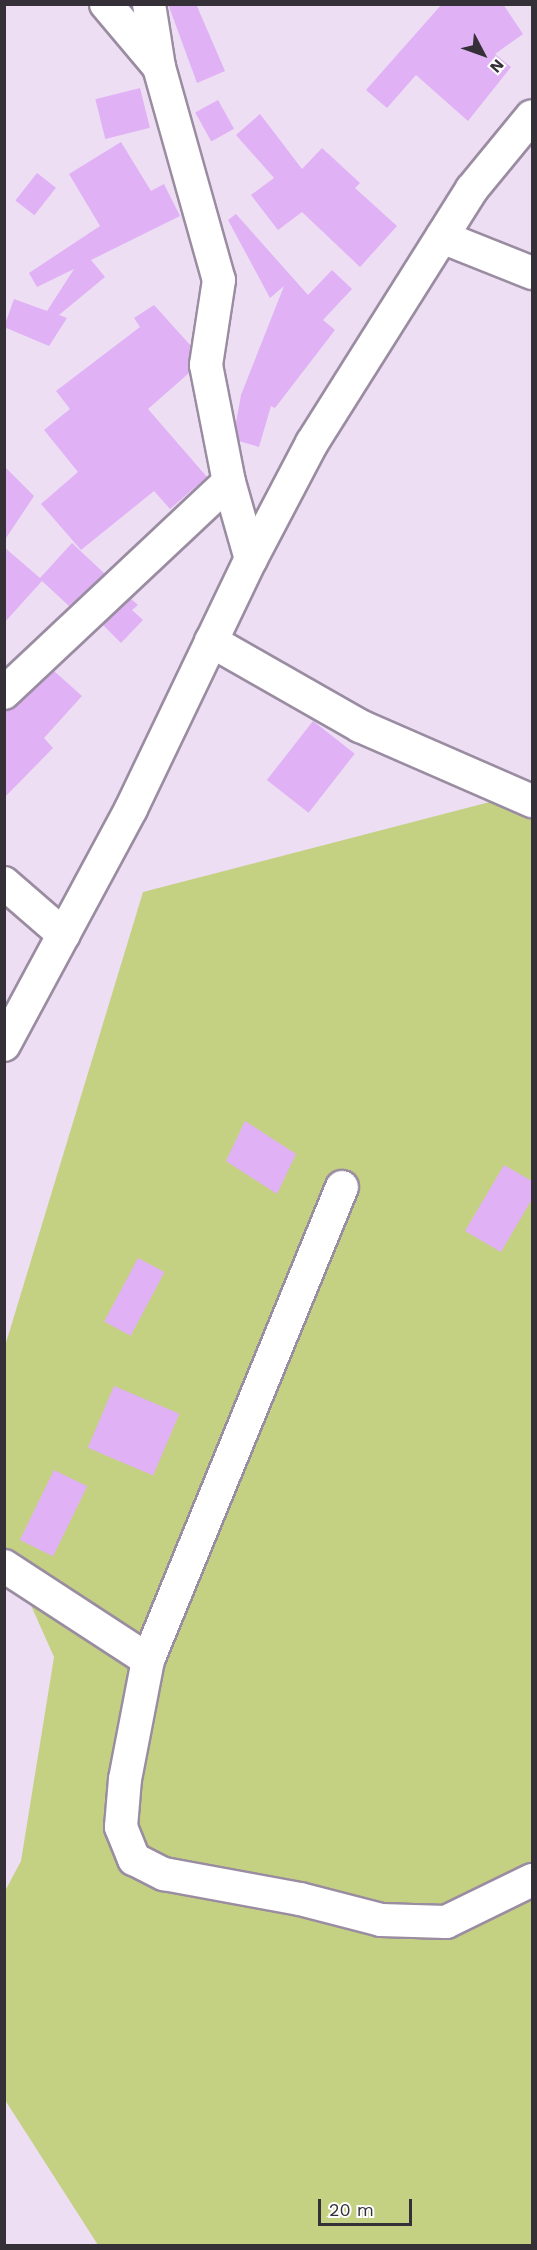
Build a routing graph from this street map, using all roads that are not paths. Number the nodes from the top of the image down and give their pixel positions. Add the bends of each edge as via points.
1 (106, 4) edge
2 (149, 4) edge
3 (159, 67) junction
4 (532, 116) edge
5 (442, 237) junction
6 (532, 273) edge
7 (229, 482) junction
8 (251, 559) junction
9 (211, 641) junction
10 (4, 693) edge
11 (532, 801) edge
12 (4, 883) edge
13 (64, 935) junction
14 (4, 1045) edge
15 (342, 1187) dead end
16 (4, 1566) edge
17 (148, 1660) junction
18 (532, 1880) edge

1 - 3 street
2 - 3 street
3 - 7 street via 219,280 206,365
4 - 5 street via 472,189
5 - 6 street
5 - 8 street via 312,443
7 - 8 street
7 - 10 street
8 - 9 street
9 - 11 street via 360,726
9 - 13 street via 131,809
12 - 13 street
13 - 14 street
15 - 17 street
16 - 17 street
17 - 18 street via 123,1803 122,1827 134,1860 164,1874 300,1899 381,1920 446,1922

